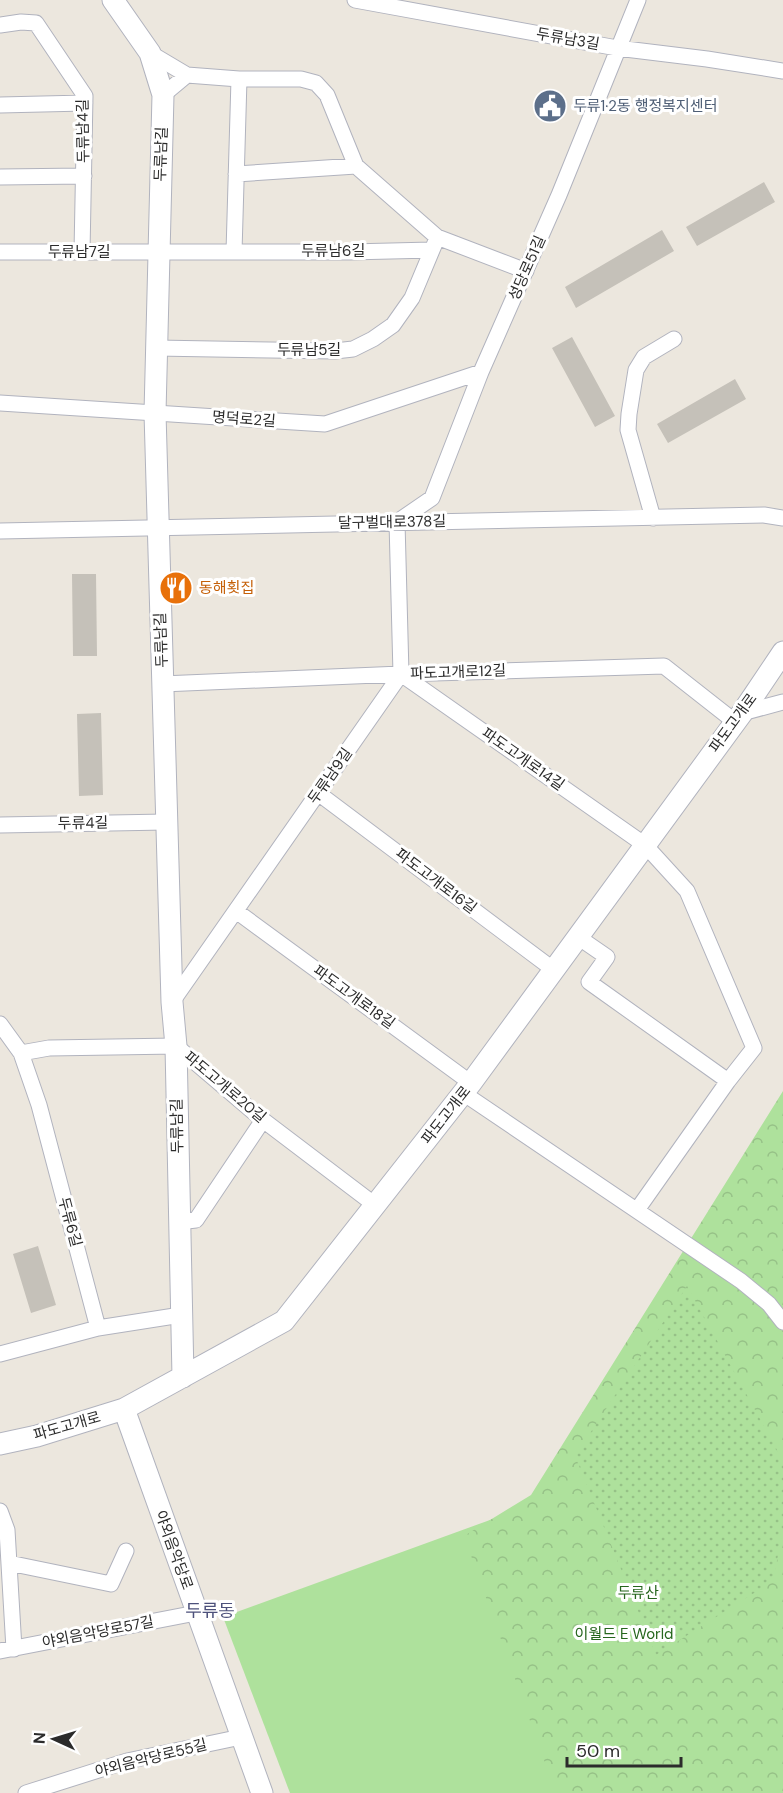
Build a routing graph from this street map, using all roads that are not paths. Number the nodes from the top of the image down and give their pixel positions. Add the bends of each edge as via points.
1 (113, 0) edge
2 (355, 0) edge
3 (638, 0) edge
4 (0, 25) edge
5 (618, 48) junction
6 (150, 52) junction
7 (783, 71) edge
8 (187, 75) junction
9 (239, 79) junction
10 (163, 95) junction
11 (85, 103) junction
12 (0, 105) edge
13 (356, 166) junction
14 (236, 174) junction
15 (84, 176) junction
16 (0, 177) edge
17 (434, 243) junction
18 (0, 252) edge
19 (82, 252) junction
20 (158, 252) junction
21 (234, 252) junction
22 (525, 271) junction
23 (674, 339) dead end
24 (156, 348) junction
25 (481, 372) junction
26 (0, 403) edge
27 (154, 413) junction
28 (653, 518) junction
29 (783, 518) edge
30 (398, 522) junction
31 (158, 526) junction
32 (0, 531) edge
33 (783, 652) edge
34 (401, 674) junction
35 (162, 684) junction
36 (783, 702) edge
37 (738, 717) junction
38 (318, 793) junction
39 (166, 822) junction
40 (0, 825) edge
41 (645, 845) junction
42 (236, 911) junction
43 (578, 937) junction
44 (554, 970) junction
45 (172, 1002) junction
46 (0, 1024) edge
47 (176, 1046) junction
48 (21, 1053) junction
49 (728, 1081) junction
50 (467, 1088) junction
51 (263, 1120) junction
52 (375, 1205) junction
53 (636, 1210) junction
54 (178, 1222) junction
55 (181, 1314) junction
56 (783, 1322) edge
57 (98, 1328) junction
58 (0, 1354) edge
59 (183, 1377) junction
60 (124, 1409) junction
61 (0, 1444) edge
62 (0, 1511) edge
63 (126, 1551) dead end
64 (9, 1563) junction
65 (196, 1613) junction
66 (7, 1650) edge
67 (242, 1737) junction
68 (26, 1793) edge
69 (262, 1793) edge

1 - 6 street, 두류남길
2 - 5 street, 두류남3길
3 - 5 street, 성당로51길
4 - 11 street, 두류남4길 via 36,23 85,96
5 - 7 street, 두류남3길
5 - 22 street, 성당로51길
6 - 8 street
6 - 10 street, 두류남길
8 - 9 street
8 - 10 street
9 - 13 street via 301,79 316,83 327,95
9 - 14 street
10 - 20 street, 두류남길
11 - 12 street
11 - 15 street, 두류남4길
13 - 14 street
13 - 17 street
14 - 21 street
15 - 16 street
15 - 19 street, 두류남4길
17 - 21 street, 두류남6길
17 - 22 street, 두류남6길
17 - 24 street, 두류남5길 via 412,298 393,325 353,349
18 - 19 street, 두류남7길
19 - 20 street, 두류남7길
20 - 21 street, 두류남6길
20 - 24 street, 두류남길
22 - 25 street, 성당로51길
23 - 28 street via 644,357 636,370 629,414 628,430
24 - 27 street, 두류남길
25 - 27 street, 명덕로2길 via 325,424
25 - 30 street, 성당로51길 via 432,498
26 - 27 street, 명덕로2길
27 - 31 street, 두류남길
28 - 29 street, 달구벌대로378길
28 - 30 street, 달구벌대로378길
30 - 31 street, 달구벌대로378길
30 - 34 street
31 - 32 street, 달구벌대로378길
31 - 35 street, 두류남길
33 - 37 street, 파도고개로
34 - 35 street, 파도고개로12길
34 - 37 street, 파도고개로12길 via 664,666
34 - 38 street, 두류남9길
34 - 41 street, 파도고개로14길
35 - 39 street, 두류남길
36 - 37 street
37 - 41 street, 파도고개로
38 - 42 street, 두류남9길
38 - 44 street, 파도고개로16길
39 - 40 street, 두류4길
39 - 45 street, 두류남길
41 - 43 street, 파도고개로
41 - 49 street, 파도고개로14길 via 687,891 754,1048
42 - 45 street, 두류남9길
42 - 50 street, 파도고개로18길
43 - 44 street, 파도고개로
43 - 49 street via 607,957 589,982
44 - 50 street, 파도고개로
45 - 47 street, 두류남길
46 - 48 street, 두류6길
47 - 48 street, 파도고개로20길 via 49,1048
47 - 51 street, 파도고개로20길
47 - 54 street, 두류남길
48 - 57 street, 두류6길 via 39,1105
49 - 53 street
50 - 52 street, 파도고개로
50 - 53 street, 파도고개로18길
51 - 52 street, 파도고개로20길
51 - 54 street via 196,1220
52 - 59 street, 파도고개로 via 284,1321
53 - 56 street, 파도고개로18길 via 741,1281 769,1304
54 - 55 street, 두류남길
55 - 57 street
55 - 59 street, 두류남길
57 - 58 street
59 - 60 street, 파도고개로
60 - 61 street, 파도고개로
60 - 65 street, 야외음악당로
62 - 64 street via 7,1530
63 - 64 street via 111,1584
64 - 66 street
65 - 66 street, 야외음악당로57길
65 - 67 street, 야외음악당로
67 - 68 street, 야외음악당로55길 via 127,1761
67 - 69 street, 야외음악당로

